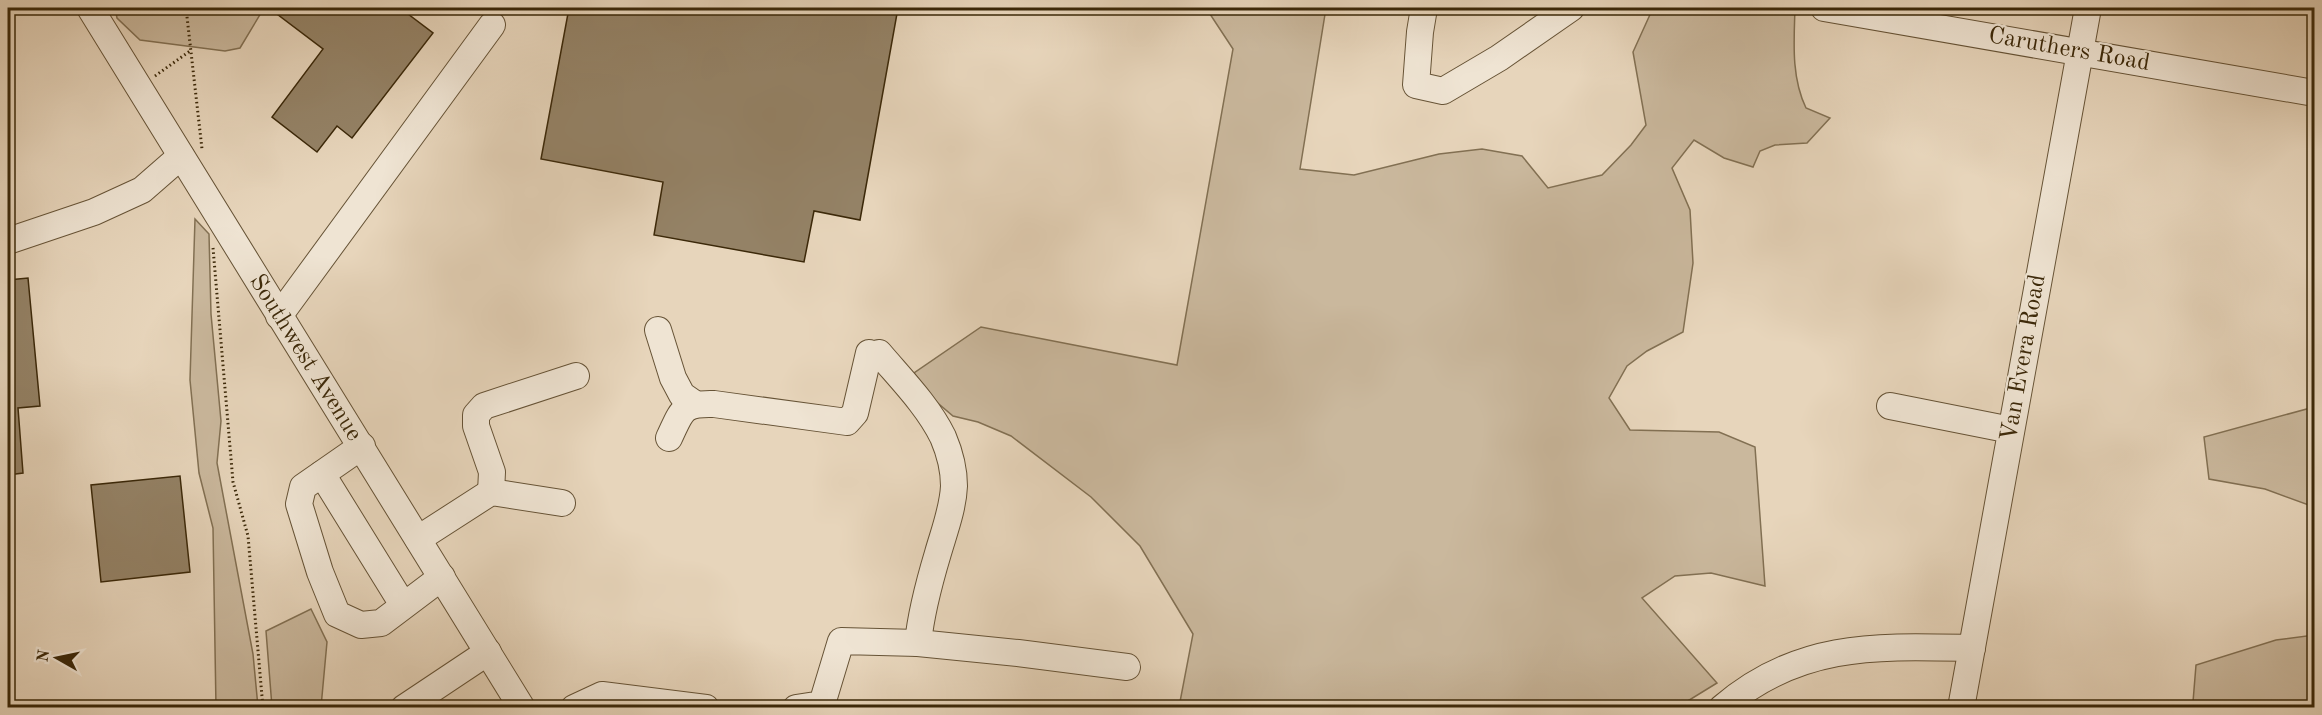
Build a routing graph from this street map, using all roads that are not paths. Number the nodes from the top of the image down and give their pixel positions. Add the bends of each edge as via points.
1 (90, 8) edge
2 (1424, 8) edge
3 (1571, 8) edge
4 (1824, 8) edge
5 (2088, 8) edge
6 (492, 25) dead end
7 (2080, 52) junction
8 (2314, 93) edge
9 (192, 153) junction
10 (8, 242) edge
11 (279, 316) junction
12 (658, 330) dead end
13 (576, 376) dead end
14 (695, 404) junction
15 (1890, 406) dead end
16 (2011, 430) junction
17 (669, 438) dead end
18 (362, 446) junction
19 (322, 474) junction
20 (491, 492) junction
21 (562, 503) dead end
22 (418, 539) junction
23 (442, 577) junction
24 (403, 605) junction
25 (918, 643) junction
26 (1972, 648) junction
27 (488, 652) junction
28 (1127, 667) dead end
29 (404, 708) edge
30 (522, 708) edge
31 (574, 708) edge
32 (706, 708) edge
33 (796, 708) edge
34 (1722, 708) edge
35 (1961, 708) edge

1 - 9 street, Southwest Avenue via 139,89
2 - 3 street via 1416,85 1443,91
4 - 7 street, Caruthers Road
5 - 7 street, Van Evera Road
6 - 11 street
7 - 8 street, Caruthers Road
7 - 16 street, Van Evera Road
9 - 10 street via 142,190 94,212
9 - 11 street, Southwest Avenue
11 - 18 street, Southwest Avenue
12 - 14 street via 673,378 682,395
13 - 20 street via 484,406 476,415 492,472
14 - 17 street via 682,412
14 - 25 street via 847,422 855,413 874,353 925,408 943,437 951,464 954,487 926,594
15 - 16 street
16 - 26 street, Van Evera Road
18 - 19 street
18 - 22 street, Southwest Avenue
19 - 24 street
19 - 24 street via 303,487 299,504 337,614 361,625 381,623
20 - 21 street
20 - 22 street
22 - 23 street, Southwest Avenue
23 - 24 street
23 - 27 street, Southwest Avenue
25 - 28 street
25 - 33 street via 841,641 822,704
26 - 34 street via 1870,647 1816,657 1760,681
26 - 35 street, Van Evera Road
27 - 29 street
27 - 30 street, Southwest Avenue
31 - 32 street via 602,695

